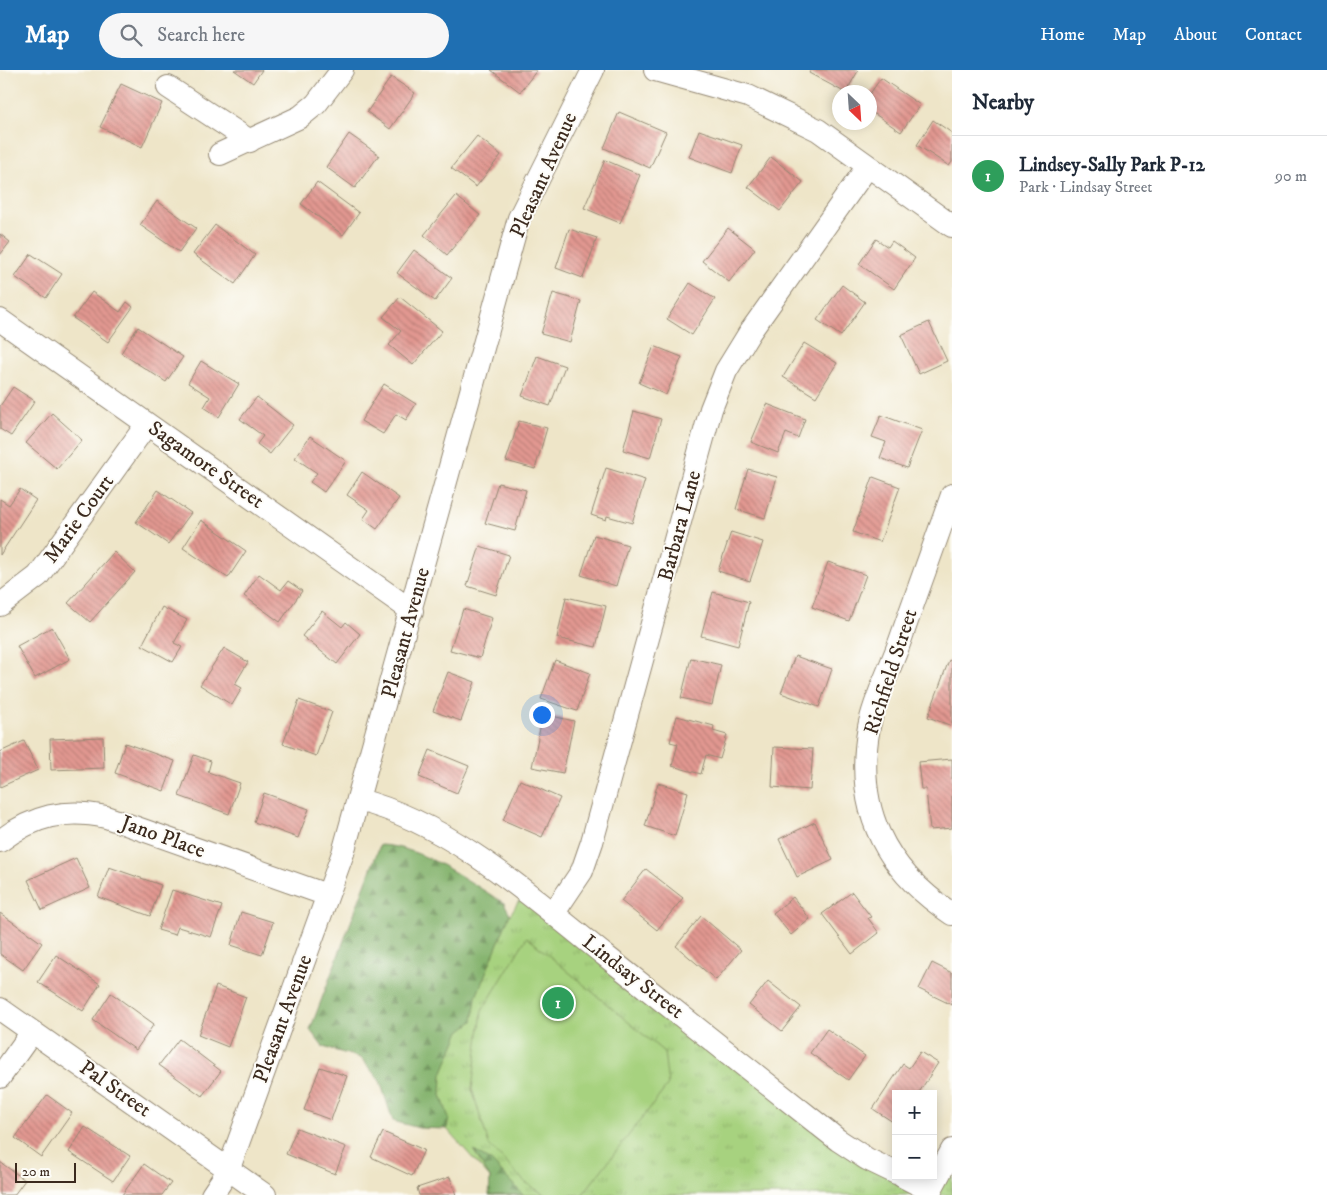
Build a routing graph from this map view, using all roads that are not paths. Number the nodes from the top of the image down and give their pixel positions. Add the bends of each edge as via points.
1 (342, 70) edge
2 (593, 70) edge
3 (655, 70) edge
4 (168, 87) dead end
5 (250, 141) junction
6 (220, 154) dead end
7 (868, 166) junction
8 (952, 226) edge
9 (0, 320) edge
10 (148, 424) junction
11 (952, 495) edge
12 (0, 605) edge
13 (412, 611) junction
14 (359, 800) junction
15 (0, 841) edge
16 (327, 895) junction
17 (553, 914) junction
18 (952, 914) edge
19 (0, 1009) edge
20 (32, 1032) junction
21 (0, 1077) edge
22 (952, 1150) edge
23 (228, 1171) junction
24 (892, 1171) edge
25 (909, 1180) edge
26 (930, 1193) edge
27 (212, 1195) edge
28 (265, 1195) edge

1 - 5 street via 316,104 300,117
2 - 13 street, Pleasant Avenue via 519,218
3 - 7 street via 748,96 818,130
4 - 5 street
5 - 6 street
7 - 8 street
7 - 17 street, Barbara Lane via 726,371 711,409 592,842 582,871
9 - 10 street, Sagamore Street
10 - 12 street, Marie Court via 38,576
10 - 13 street, Sagamore Street
11 - 18 street, Richfield Street via 870,726 865,771 870,810 886,848 925,896
13 - 14 street, Pleasant Avenue
14 - 16 street, Pleasant Avenue
14 - 17 street, Lindsay Street via 383,806 438,833 477,857
15 - 16 street, Jano Place via 18,828 55,814 86,812
16 - 23 street, Pleasant Avenue
17 - 24 street, Lindsay Street via 838,1140
19 - 20 street, Pal Street
20 - 21 street
20 - 23 street, Pal Street
22 - 26 street
23 - 27 street, Pleasant Avenue
23 - 28 street, Pal Street
25 - 26 street

